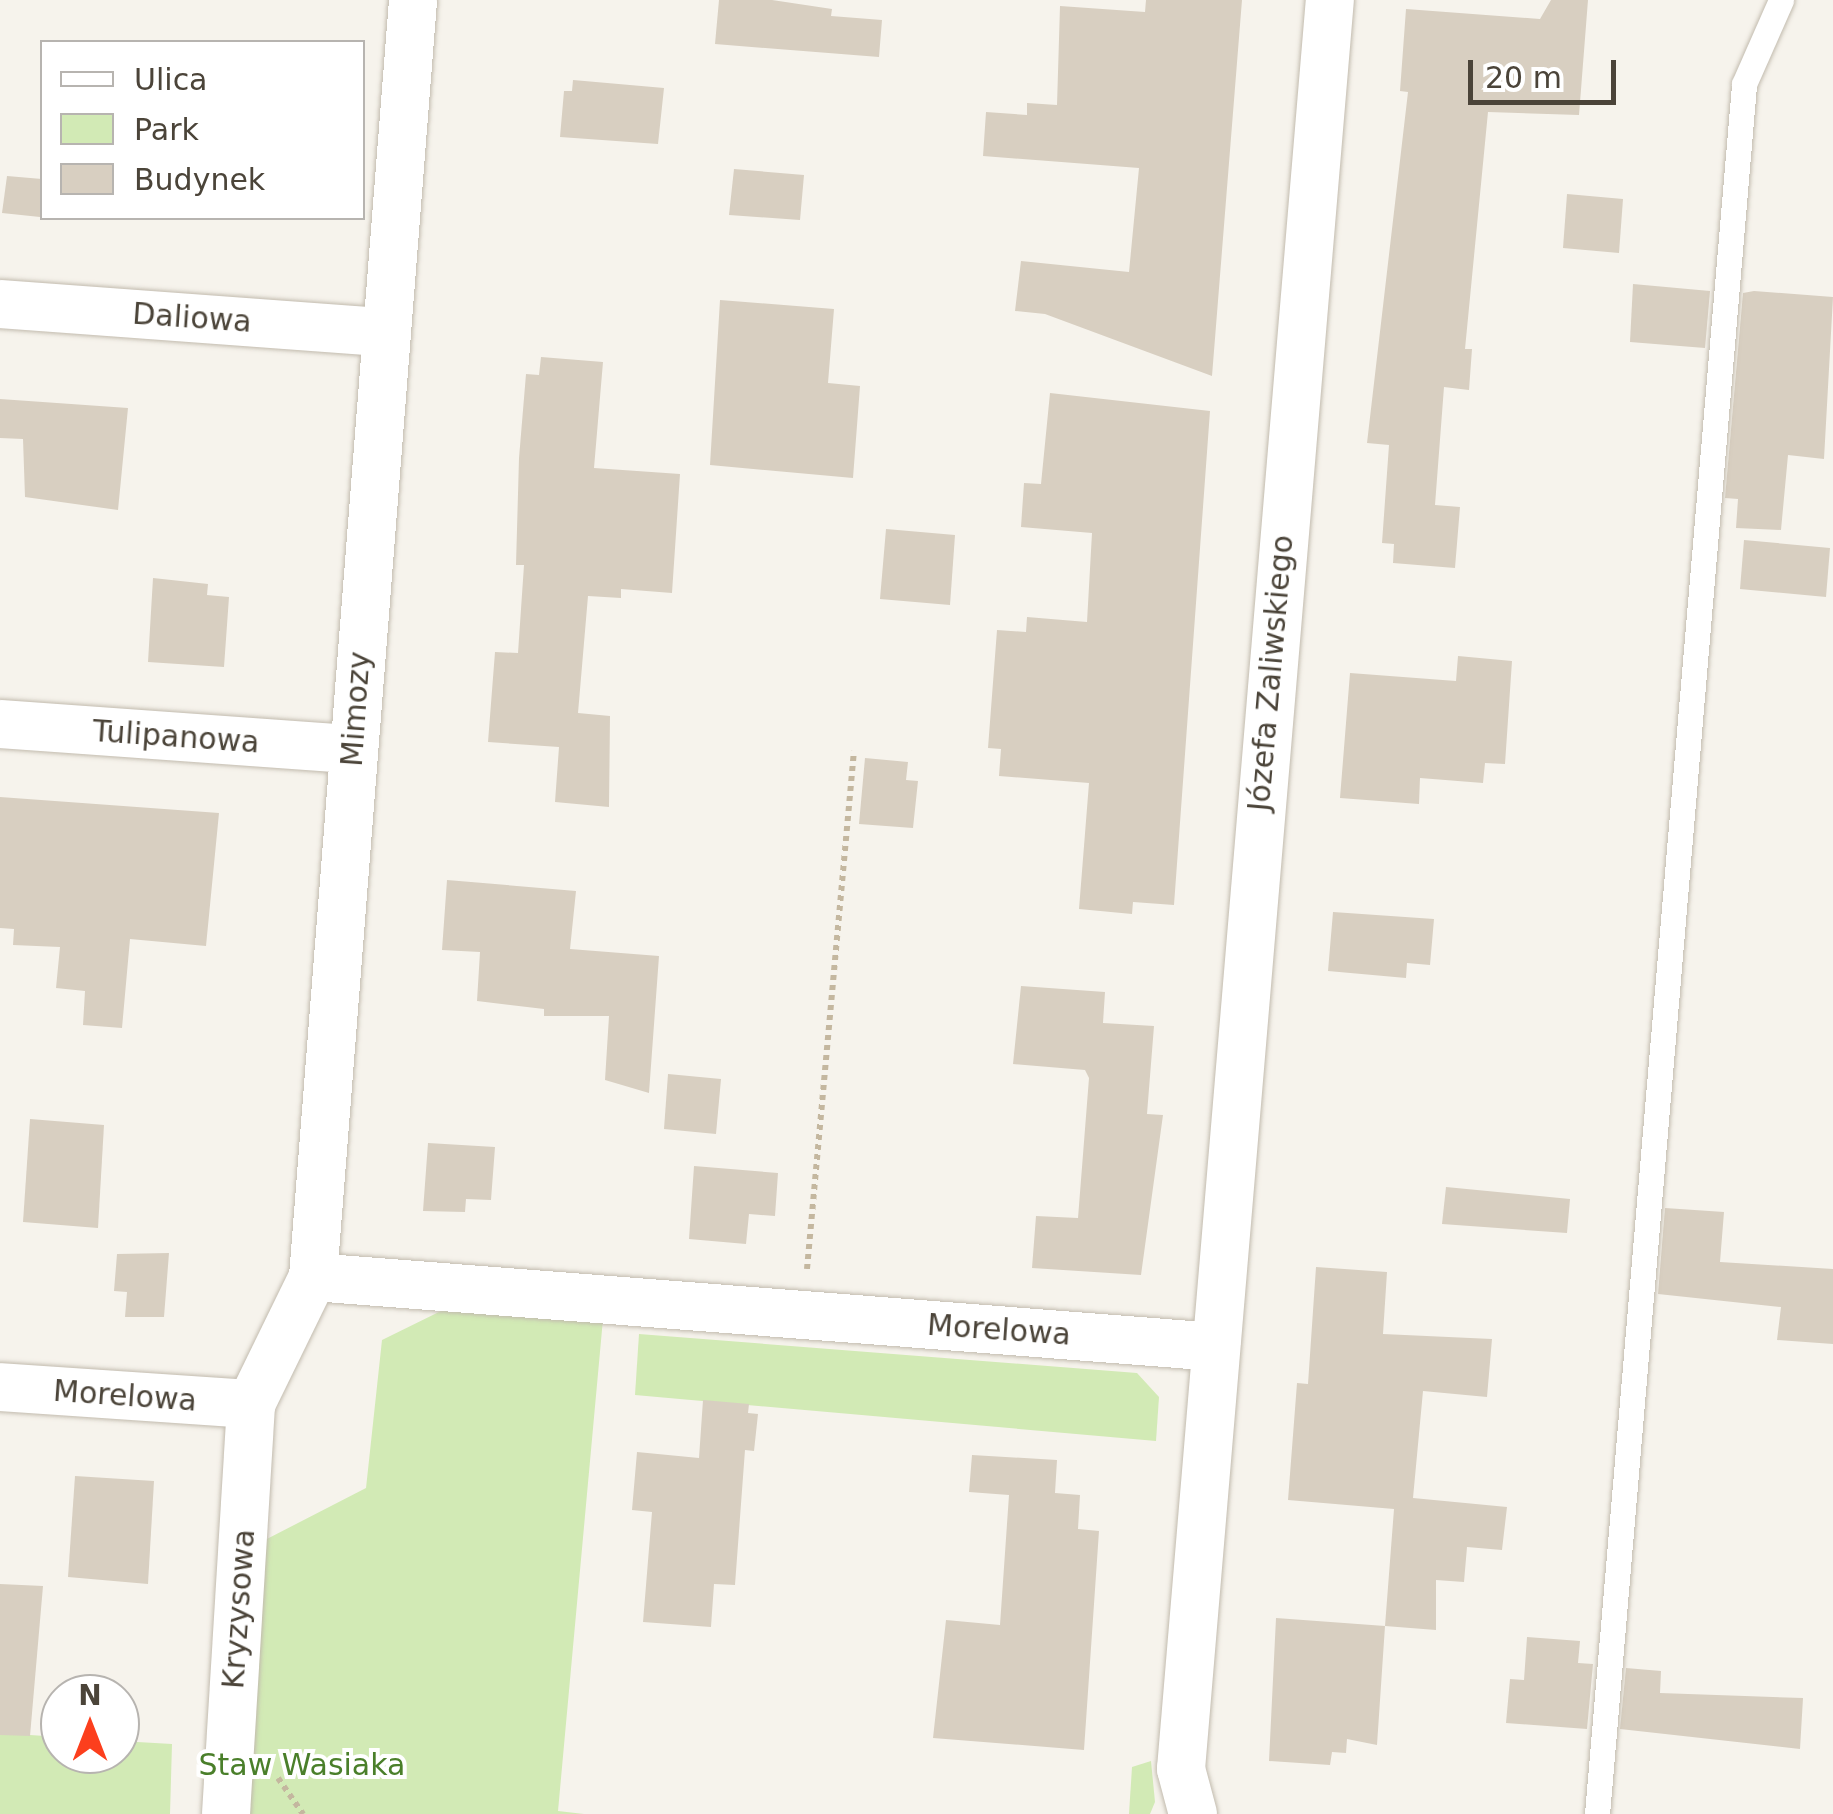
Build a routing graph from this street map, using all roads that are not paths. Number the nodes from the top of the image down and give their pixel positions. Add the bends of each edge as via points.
1 (413, 0) edge
2 (1330, 0) edge
3 (1781, 0) edge
4 (0, 304) edge
5 (384, 332) junction
6 (0, 724) edge
7 (353, 750) junction
8 (313, 1277) junction
9 (1216, 1347) junction
10 (0, 1386) edge
11 (251, 1404) junction
12 (226, 1814) edge
13 (1193, 1814) edge
14 (1597, 1814) edge

1 - 5 street, Mimozy
2 - 9 street, Józefa Zaliwskiego
3 - 14 lane via 1744,84
4 - 5 street, Daliowa
5 - 7 street, Mimozy
6 - 7 street, Tulipanowa
7 - 8 street, Mimozy
8 - 9 street, Morelowa
8 - 11 street, Mimozy
9 - 13 street via 1182,1769
10 - 11 street, Morelowa
11 - 12 street, Kryzysowa

